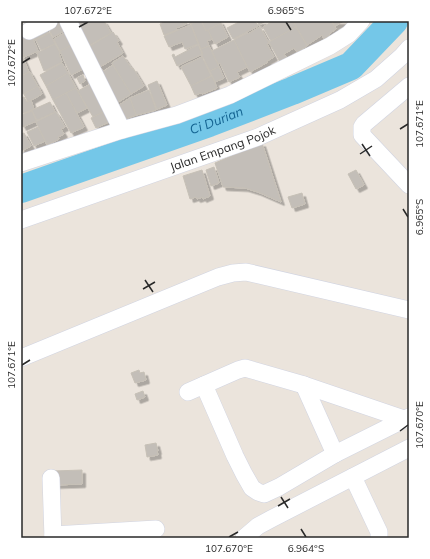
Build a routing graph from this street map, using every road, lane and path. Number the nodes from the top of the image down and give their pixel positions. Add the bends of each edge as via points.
1 (49, 21) edge
2 (68, 21) edge
3 (361, 21) edge
4 (29, 32) dead end
5 (409, 48) edge
6 (409, 86) edge
7 (122, 130) junction
8 (21, 163) edge
9 (409, 186) edge
10 (21, 220) edge
11 (409, 310) edge
12 (21, 358) edge
13 (204, 385) junction
14 (304, 385) junction
15 (188, 392) dead end
16 (406, 418) edge
17 (409, 448) edge
18 (335, 454) junction
19 (353, 477) junction
20 (51, 478) dead end
21 (156, 529) dead end
22 (53, 537) edge
23 (244, 538) edge
24 (379, 538) edge

1 - 4 street
2 - 7 street
3 - 7 street via 349,34 330,46 230,95 177,115
5 - 10 street, Jalan Empang Pojok via 376,79 340,100 258,137
6 - 9 street via 364,124 362,135
7 - 8 street
11 - 12 street via 246,272 233,273
13 - 14 street via 245,368
13 - 15 street
13 - 18 street via 244,474 252,488 258,492 264,494 279,487
14 - 16 street
14 - 18 street
16 - 18 street
17 - 19 street
19 - 23 street via 258,526
19 - 24 street via 379,532
20 - 22 street
21 - 22 street

